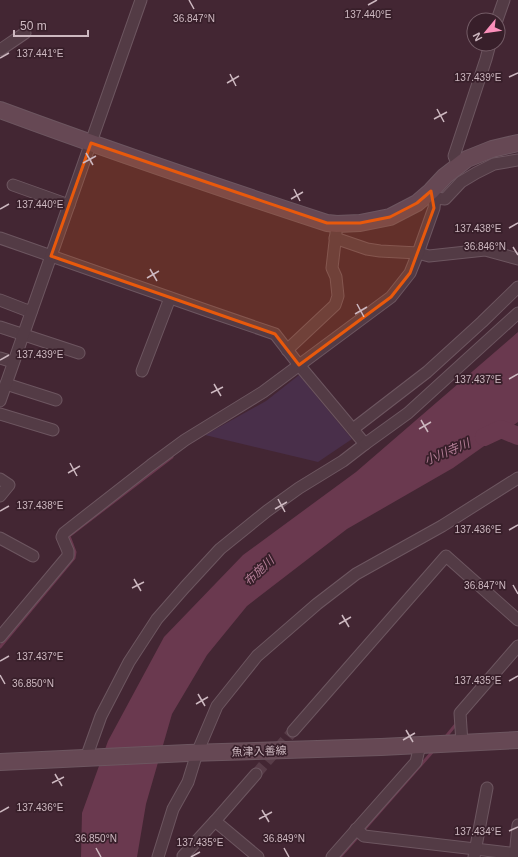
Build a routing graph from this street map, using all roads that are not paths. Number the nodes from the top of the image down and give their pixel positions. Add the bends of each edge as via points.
1 (141, 0) edge
2 (504, 0) edge
3 (500, 12) edge
4 (25, 33) dead end
5 (0, 50) edge
6 (488, 52) edge
7 (0, 110) edge
8 (91, 143) junction
9 (518, 143) edge
10 (518, 160) edge
11 (458, 165) junction
12 (13, 186) dead end
13 (433, 194) junction
14 (69, 205) junction
15 (336, 231) junction
16 (0, 238) edge
17 (418, 253) junction
18 (51, 256) junction
19 (518, 259) edge
20 (518, 287) edge
21 (170, 298) junction
22 (0, 300) edge
23 (31, 312) junction
24 (518, 313) edge
25 (0, 327) edge
26 (23, 335) junction
27 (287, 350) junction
28 (79, 353) dead end
29 (0, 358) edge
30 (14, 362) junction
31 (299, 365) junction
32 (142, 371) dead end
33 (6, 384) junction
34 (56, 400) dead end
35 (0, 401) edge
36 (0, 414) edge
37 (353, 429) junction
38 (53, 430) dead end
39 (365, 444) junction
40 (518, 478) edge
41 (0, 479) edge
42 (0, 496) edge
43 (0, 538) edge
44 (33, 556) dead end
45 (518, 620) edge
46 (0, 637) edge
47 (518, 646) edge
48 (294, 731) tunnel mouth
49 (518, 740) edge
50 (462, 743) junction
51 (420, 745) junction
52 (192, 753) junction
53 (89, 758) junction
54 (0, 762) edge
55 (256, 774) tunnel mouth
56 (487, 788) dead end
57 (215, 821) junction
58 (518, 825) edge
59 (356, 829) junction
60 (474, 853) edge
61 (516, 855) edge
62 (183, 856) dead end
63 (158, 857) edge
64 (258, 857) edge
65 (332, 857) edge

1 - 8 street
2 - 3 street
4 - 5 street
6 - 11 street via 454,156
7 - 8 street
8 - 14 street
8 - 15 street via 327,223
9 - 11 street via 492,149
10 - 13 street via 494,164 476,173 461,182 445,199
11 - 13 street via 444,176
12 - 14 street
13 - 15 street via 390,217
13 - 17 street via 434,208
14 - 18 street
15 - 17 street via 367,249
15 - 27 street via 332,268 336,277 338,296 335,305
16 - 18 street
17 - 19 street via 429,256 485,250
17 - 31 street via 410,273 391,297
18 - 21 street
18 - 23 street
20 - 37 street via 427,372
21 - 27 street via 275,334
21 - 32 street
22 - 23 street
23 - 26 street
24 - 39 street via 408,413
25 - 26 street
26 - 28 street
26 - 30 street
27 - 31 street
29 - 30 street
30 - 33 street
31 - 37 street
31 - 46 street via 263,392 151,464 64,533 62,537 68,556
33 - 34 street
33 - 35 street
36 - 38 street
37 - 39 street
39 - 53 street via 267,511 220,549 185,587 157,619 129,662 101,716
40 - 52 street via 442,526 356,574 317,604 257,656 217,706
41 - 42 street via 9,485
43 - 44 street
45 - 48 street via 446,556
47 - 50 street via 460,713
49 - 50 street, 魚津入善線
50 - 51 street, 魚津入善線
51 - 52 street, 魚津入善線
51 - 59 street via 416,762
52 - 53 street, 魚津入善線
52 - 63 street via 188,782 173,809
53 - 54 street, 魚津入善線
55 - 57 street
56 - 60 street
57 - 62 street
57 - 64 street
58 - 61 street
59 - 60 street via 364,836
59 - 65 street
60 - 61 street

